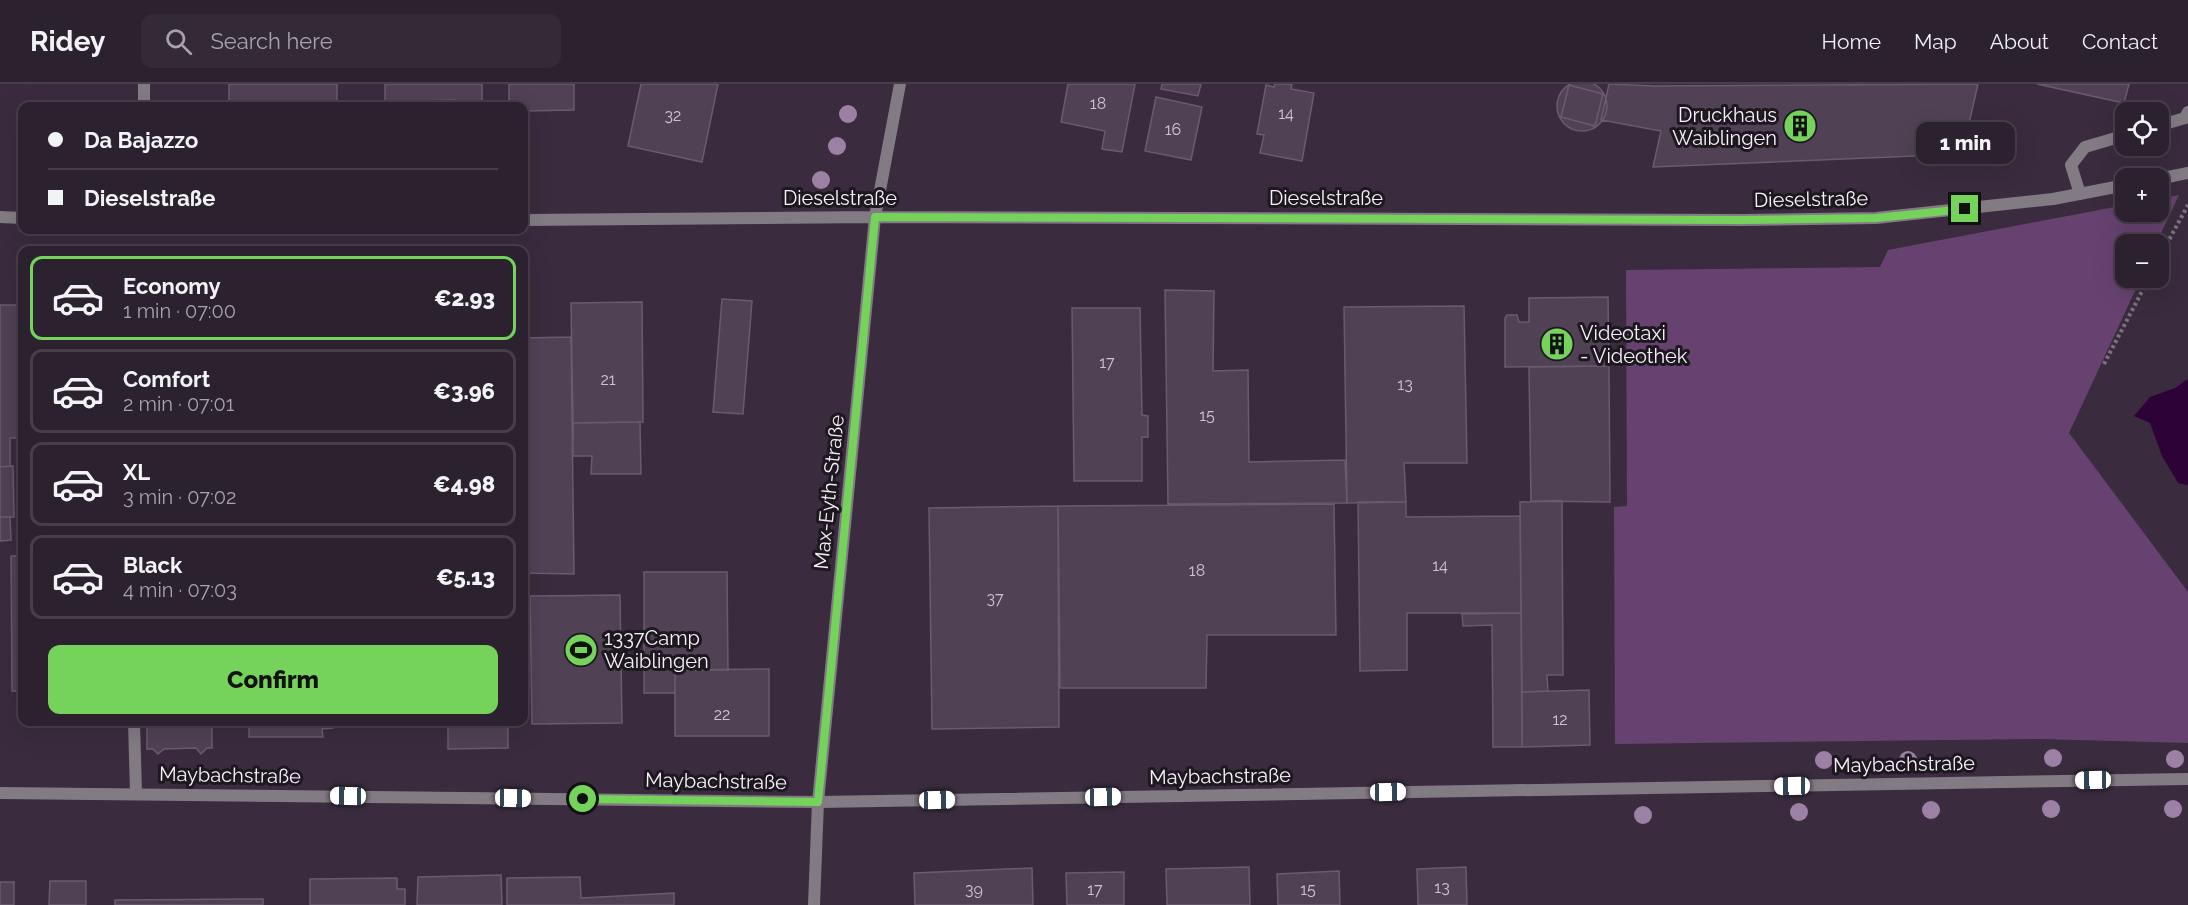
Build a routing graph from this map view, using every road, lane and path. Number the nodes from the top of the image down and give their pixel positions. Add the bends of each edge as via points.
1 (144, 84) edge
2 (900, 84) edge
3 (144, 102) edge
4 (2188, 112) edge
5 (2169, 123) edge
6 (2115, 138) edge
7 (2188, 173) edge
8 (2169, 177) edge
9 (2115, 187) edge
10 (2080, 194) junction
11 (2188, 205) edge
12 (0, 217) edge
13 (875, 217) junction
14 (18, 218) edge
15 (528, 220) edge
16 (2169, 240) edge
17 (2145, 288) edge
18 (2104, 364) dead end
19 (135, 726) edge
20 (2188, 779) edge
21 (0, 793) edge
22 (136, 793) junction
23 (818, 802) junction
24 (814, 905) edge

1 - 3 street
2 - 13 street, Max-Eyth-Straße
4 - 5 street via 2185,118
6 - 10 street via 2085,147 2071,165
7 - 8 street
9 - 10 street, Dieselstraße
10 - 13 street, Dieselstraße via 1876,218
11 - 16 path
12 - 14 street
13 - 15 street, Dieselstraße
13 - 23 street, Max-Eyth-Straße
17 - 18 path
19 - 22 street
20 - 23 street, Maybachstraße
21 - 22 street, Maybachstraße
22 - 23 street, Maybachstraße
23 - 24 street, Max-Eyth-Straße

